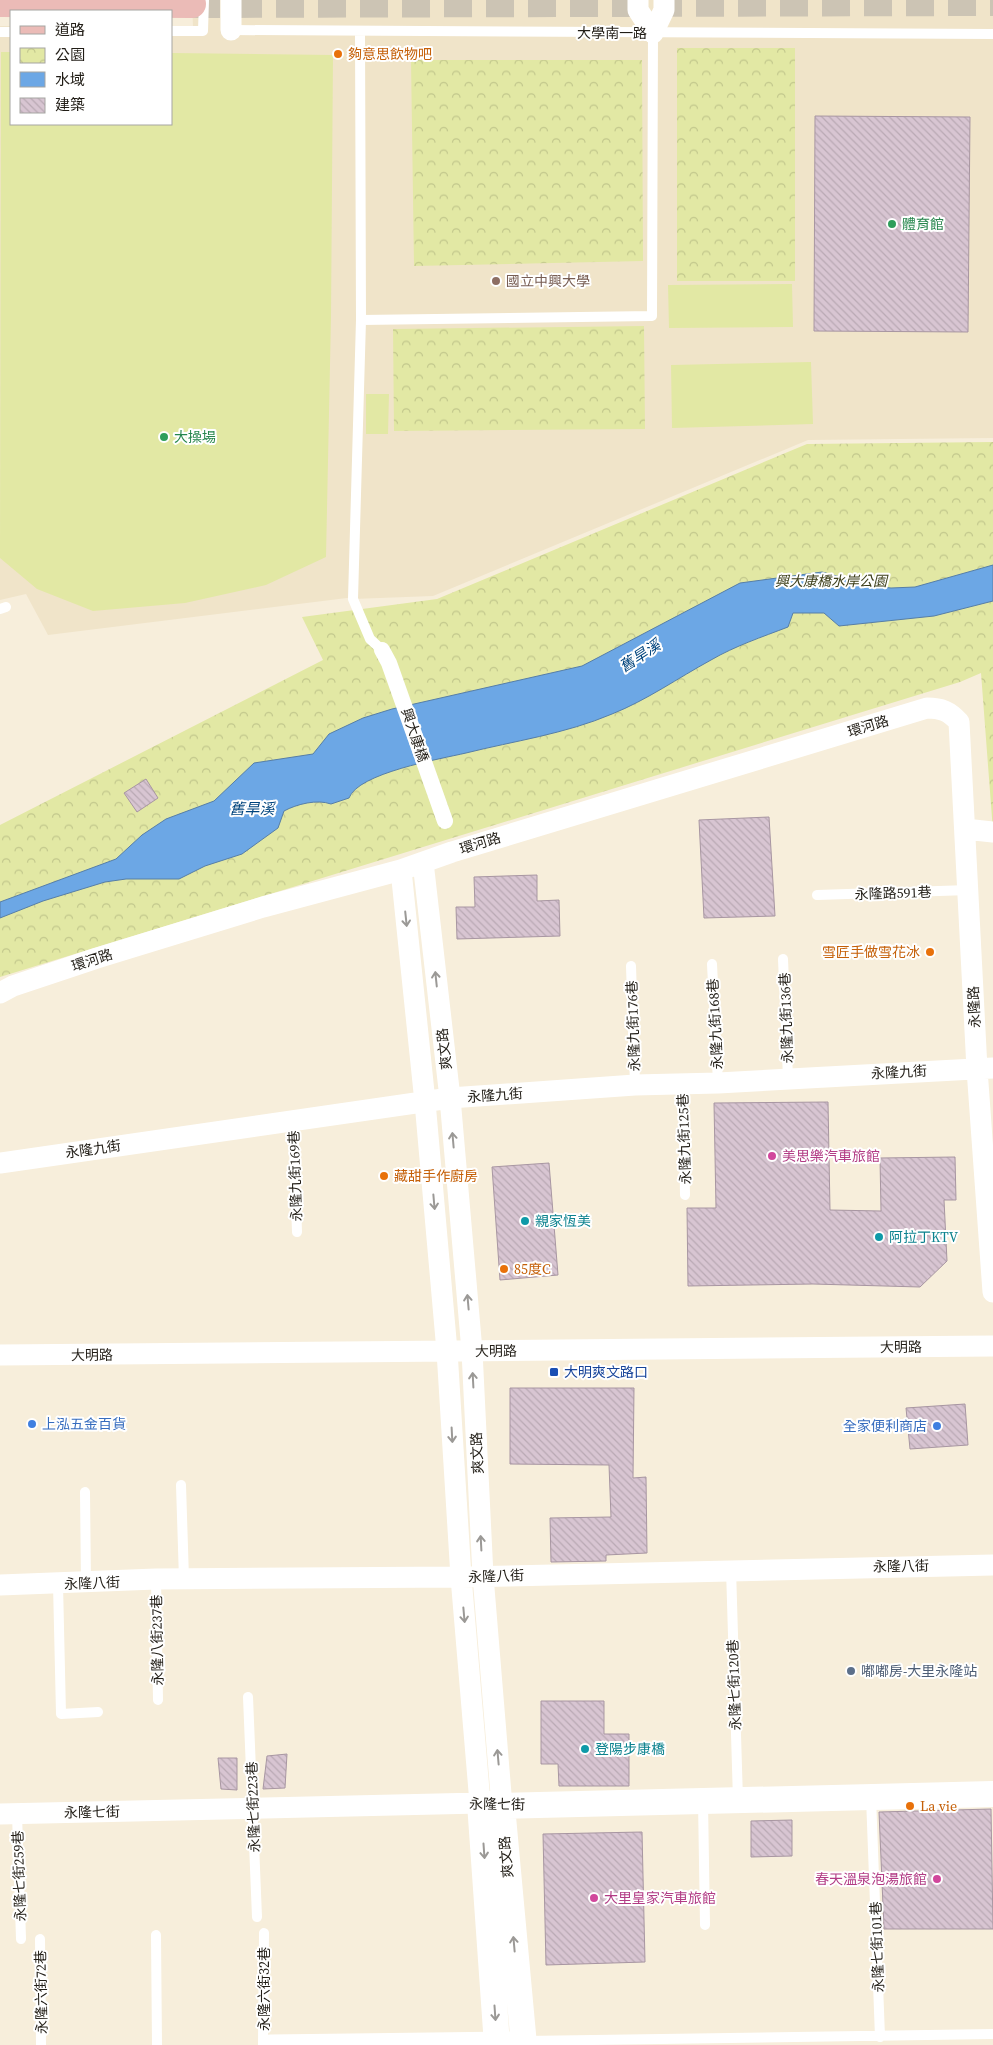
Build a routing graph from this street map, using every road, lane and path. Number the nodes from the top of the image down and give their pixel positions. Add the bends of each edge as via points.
1 (231, 0) edge
2 (638, 0) edge
3 (664, 0) edge
4 (0, 2) edge
5 (124, 10) edge
6 (172, 13) edge
7 (186, 14) edge
8 (231, 30) joint
9 (360, 32) junction
10 (653, 33) junction
11 (993, 34) edge
12 (361, 320) junction
13 (382, 650) joint
14 (959, 722) joint
15 (445, 821) dead end
16 (965, 828) junction
17 (993, 832) edge
18 (423, 862) junction
19 (401, 870) junction
20 (969, 890) junction
21 (817, 895) dead end
22 (783, 959) dead end
23 (712, 964) dead end
24 (631, 966) dead end
25 (0, 993) edge
26 (985, 1068) edge
27 (788, 1078) junction
28 (718, 1083) junction
29 (682, 1084) junction
30 (635, 1085) junction
31 (450, 1098) junction
32 (426, 1102) junction
33 (293, 1120) junction
34 (0, 1162) edge
35 (686, 1195) dead end
36 (296, 1232) dead end
37 (993, 1292) edge
38 (993, 1346) edge
39 (472, 1351) junction
40 (447, 1352) junction
41 (0, 1356) edge
42 (181, 1485) dead end
43 (85, 1492) dead end
44 (993, 1564) edge
45 (730, 1569) junction
46 (483, 1576) junction
47 (461, 1577) junction
48 (156, 1580) junction
49 (184, 1580) junction
50 (86, 1583) junction
51 (58, 1584) junction
52 (0, 1585) edge
53 (248, 1697) dead end
54 (158, 1700) dead end
55 (98, 1712) dead end
56 (993, 1794) edge
57 (872, 1796) junction
58 (703, 1800) junction
59 (738, 1800) junction
60 (491, 1804) junction
61 (253, 1808) junction
62 (9, 1814) edge
63 (256, 1917) dead end
64 (705, 1924) dead end
65 (264, 1933) dead end
66 (156, 1935) dead end
67 (21, 1939) dead end
68 (40, 1939) dead end
69 (993, 2034) edge
70 (880, 2037) junction
71 (708, 2042) edge
72 (524, 2043) edge
73 (497, 2044) edge
74 (41, 2045) edge
75 (156, 2045) edge
76 (263, 2045) edge
77 (270, 2045) edge

1 - 8 street
2 - 10 street via 638,10
3 - 10 street via 664,10
4 - 5 main road
6 - 7 main road
8 - 9 lane, 大學南一路
9 - 10 lane, 大學南一路
9 - 12 lane
10 - 11 lane, 大學南一路
10 - 12 lane via 652,316
12 - 13 lane via 353,599 370,639
13 - 15 street, 興大康橋
14 - 16 street, 永隆路
14 - 18 street, 環河路 via 947,711 927,708
16 - 17 street
16 - 20 street, 永隆路
18 - 19 street, 環河路
31 -> 18 street, 爽文路
19 - 25 street, 環河路 via 115,952
19 -> 32 street, 爽文路
20 - 21 lane, 永隆路591巷
20 - 26 street, 永隆路
22 - 27 lane, 永隆九街136巷
23 - 28 lane, 永隆九街168巷
24 - 30 lane, 永隆九街176巷
26 - 27 street, 永隆九街
26 - 37 street, 永隆路
27 - 28 street, 永隆九街
28 - 29 street, 永隆九街
29 - 30 street, 永隆九街
29 - 35 lane, 永隆九街125巷
30 - 31 street, 永隆九街
31 - 32 street, 永隆九街
39 -> 31 street, 爽文路
32 - 33 street, 永隆九街
32 -> 40 street, 爽文路
33 - 34 street, 永隆九街
33 - 36 lane, 永隆九街169巷
38 - 39 street, 大明路
39 - 40 street, 大明路
46 -> 39 street, 爽文路
40 - 41 street, 大明路
40 -> 47 street, 爽文路
42 - 49 lane
43 - 50 lane
44 - 45 street, 永隆八街
45 - 46 street, 永隆八街
45 - 59 lane, 永隆七街120巷
46 - 47 street, 永隆八街
60 -> 46 street, 爽文路
47 - 49 street, 永隆八街
47 -> 60 street, 爽文路
48 - 49 street, 永隆八街
48 - 50 street, 永隆八街
48 - 54 lane, 永隆八街237巷
50 - 51 street, 永隆八街
51 - 52 street, 永隆八街
51 - 55 lane via 61,1714
53 - 61 lane, 永隆七街223巷
56 - 57 street, 永隆七街
57 - 59 street, 永隆七街
57 - 70 lane, 永隆七街101巷
58 - 59 street, 永隆七街
58 - 60 street, 永隆七街
58 - 64 lane
60 - 61 street, 永隆七街
72 -> 60 street, 爽文路
60 -> 73 street, 爽文路
61 - 62 street, 永隆七街
61 - 63 lane, 永隆七街223巷
62 - 67 lane, 永隆七街259巷
65 - 76 lane, 永隆六街32巷
66 - 75 lane
68 - 74 lane, 永隆六街72巷
69 - 70 lane
70 - 71 lane
71 - 72 lane
72 - 73 street
73 - 77 street via 368,2042

